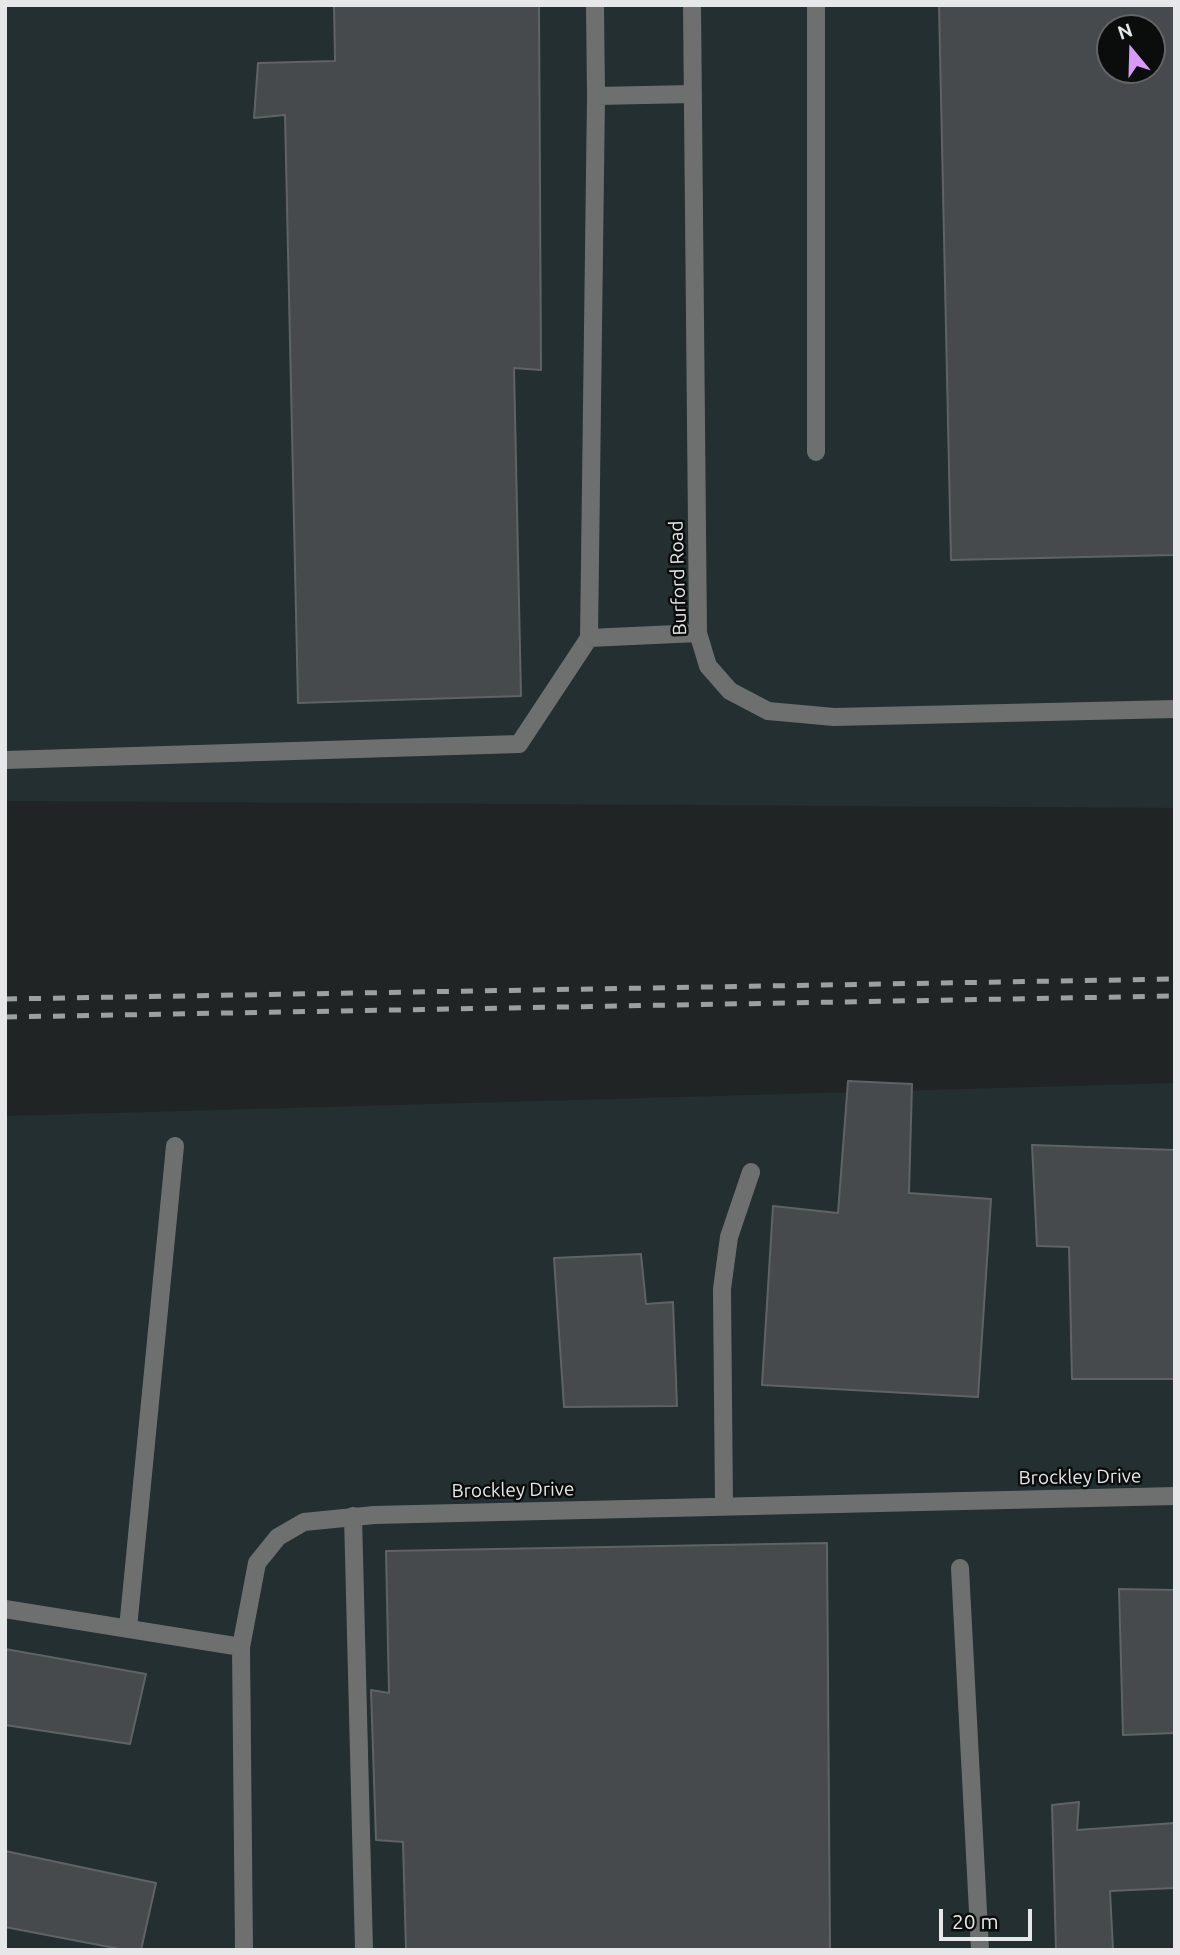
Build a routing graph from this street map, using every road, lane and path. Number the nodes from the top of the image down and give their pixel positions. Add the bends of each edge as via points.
1 (595, 5) edge
2 (692, 5) edge
3 (816, 5) edge
4 (693, 94) junction
5 (596, 96) junction
6 (816, 452) dead end
7 (698, 633) junction
8 (589, 638) junction
9 (1175, 709) edge
10 (5, 760) edge
11 (175, 1146) dead end
12 (751, 1172) dead end
13 (1175, 1496) edge
14 (724, 1506) junction
15 (353, 1516) junction
16 (960, 1569) dead end
17 (5, 1609) edge
18 (128, 1628) junction
19 (241, 1647) junction
20 (244, 1950) edge
21 (364, 1950) edge
22 (980, 1950) edge

1 - 5 street
2 - 4 street, Burford Road
3 - 6 street
4 - 5 street
4 - 7 street, Burford Road
5 - 8 street
7 - 8 street
7 - 9 street, Burford Road via 708,666 730,691 768,710 834,717
8 - 10 street via 519,744
11 - 18 street
12 - 14 street via 729,1237 722,1289
13 - 14 street, Brockley Drive
14 - 15 street, Brockley Drive
15 - 19 street, Brockley Drive via 304,1522 278,1537 257,1563
15 - 21 street
16 - 22 street
17 - 18 street
18 - 19 street
19 - 20 street, Brockley Drive

